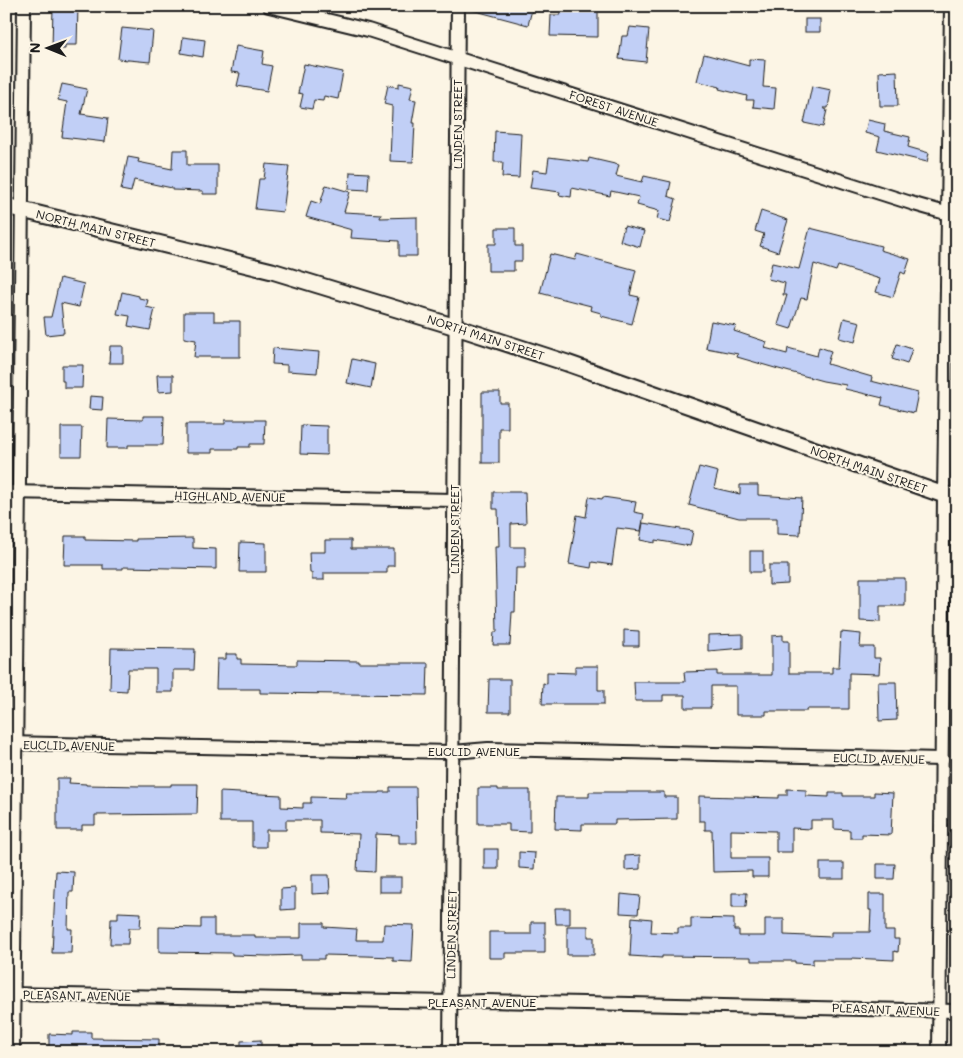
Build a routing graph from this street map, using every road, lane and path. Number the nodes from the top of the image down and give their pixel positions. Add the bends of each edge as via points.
1 (24, 6) edge
2 (269, 6) edge
3 (458, 6) edge
4 (951, 6) edge
5 (458, 59) junction
6 (14, 208) edge
7 (953, 214) edge
8 (456, 327) junction
9 (12, 492) edge
10 (951, 495) edge
11 (454, 500) junction
12 (11, 744) edge
13 (452, 752) junction
14 (942, 759) junction
15 (10, 994) edge
16 (450, 1002) junction
17 (940, 1010) junction
18 (957, 1010) edge
19 (13, 1052) edge
20 (450, 1052) edge
21 (940, 1052) edge

1 - 6 street
2 - 5 street, FOREST AVENUE via 368,30
3 - 5 street, LINDEN STREET
4 - 7 street
5 - 7 street, FOREST AVENUE
5 - 8 street, LINDEN STREET
6 - 8 street, NORTH MAIN STREET via 272,271
6 - 9 street
7 - 10 street
8 - 10 street, NORTH MAIN STREET
8 - 11 street, LINDEN STREET
9 - 11 street, HIGHLAND AVENUE
9 - 12 street
10 - 14 street
11 - 13 street, LINDEN STREET
12 - 13 street, EUCLID AVENUE
12 - 15 street
13 - 14 street, EUCLID AVENUE via 488,750
13 - 16 street, LINDEN STREET
14 - 17 street
15 - 16 street, PLEASANT AVENUE
15 - 19 street
16 - 17 street, PLEASANT AVENUE
16 - 20 street, LINDEN STREET
17 - 18 street, PLEASANT AVENUE
17 - 21 street

